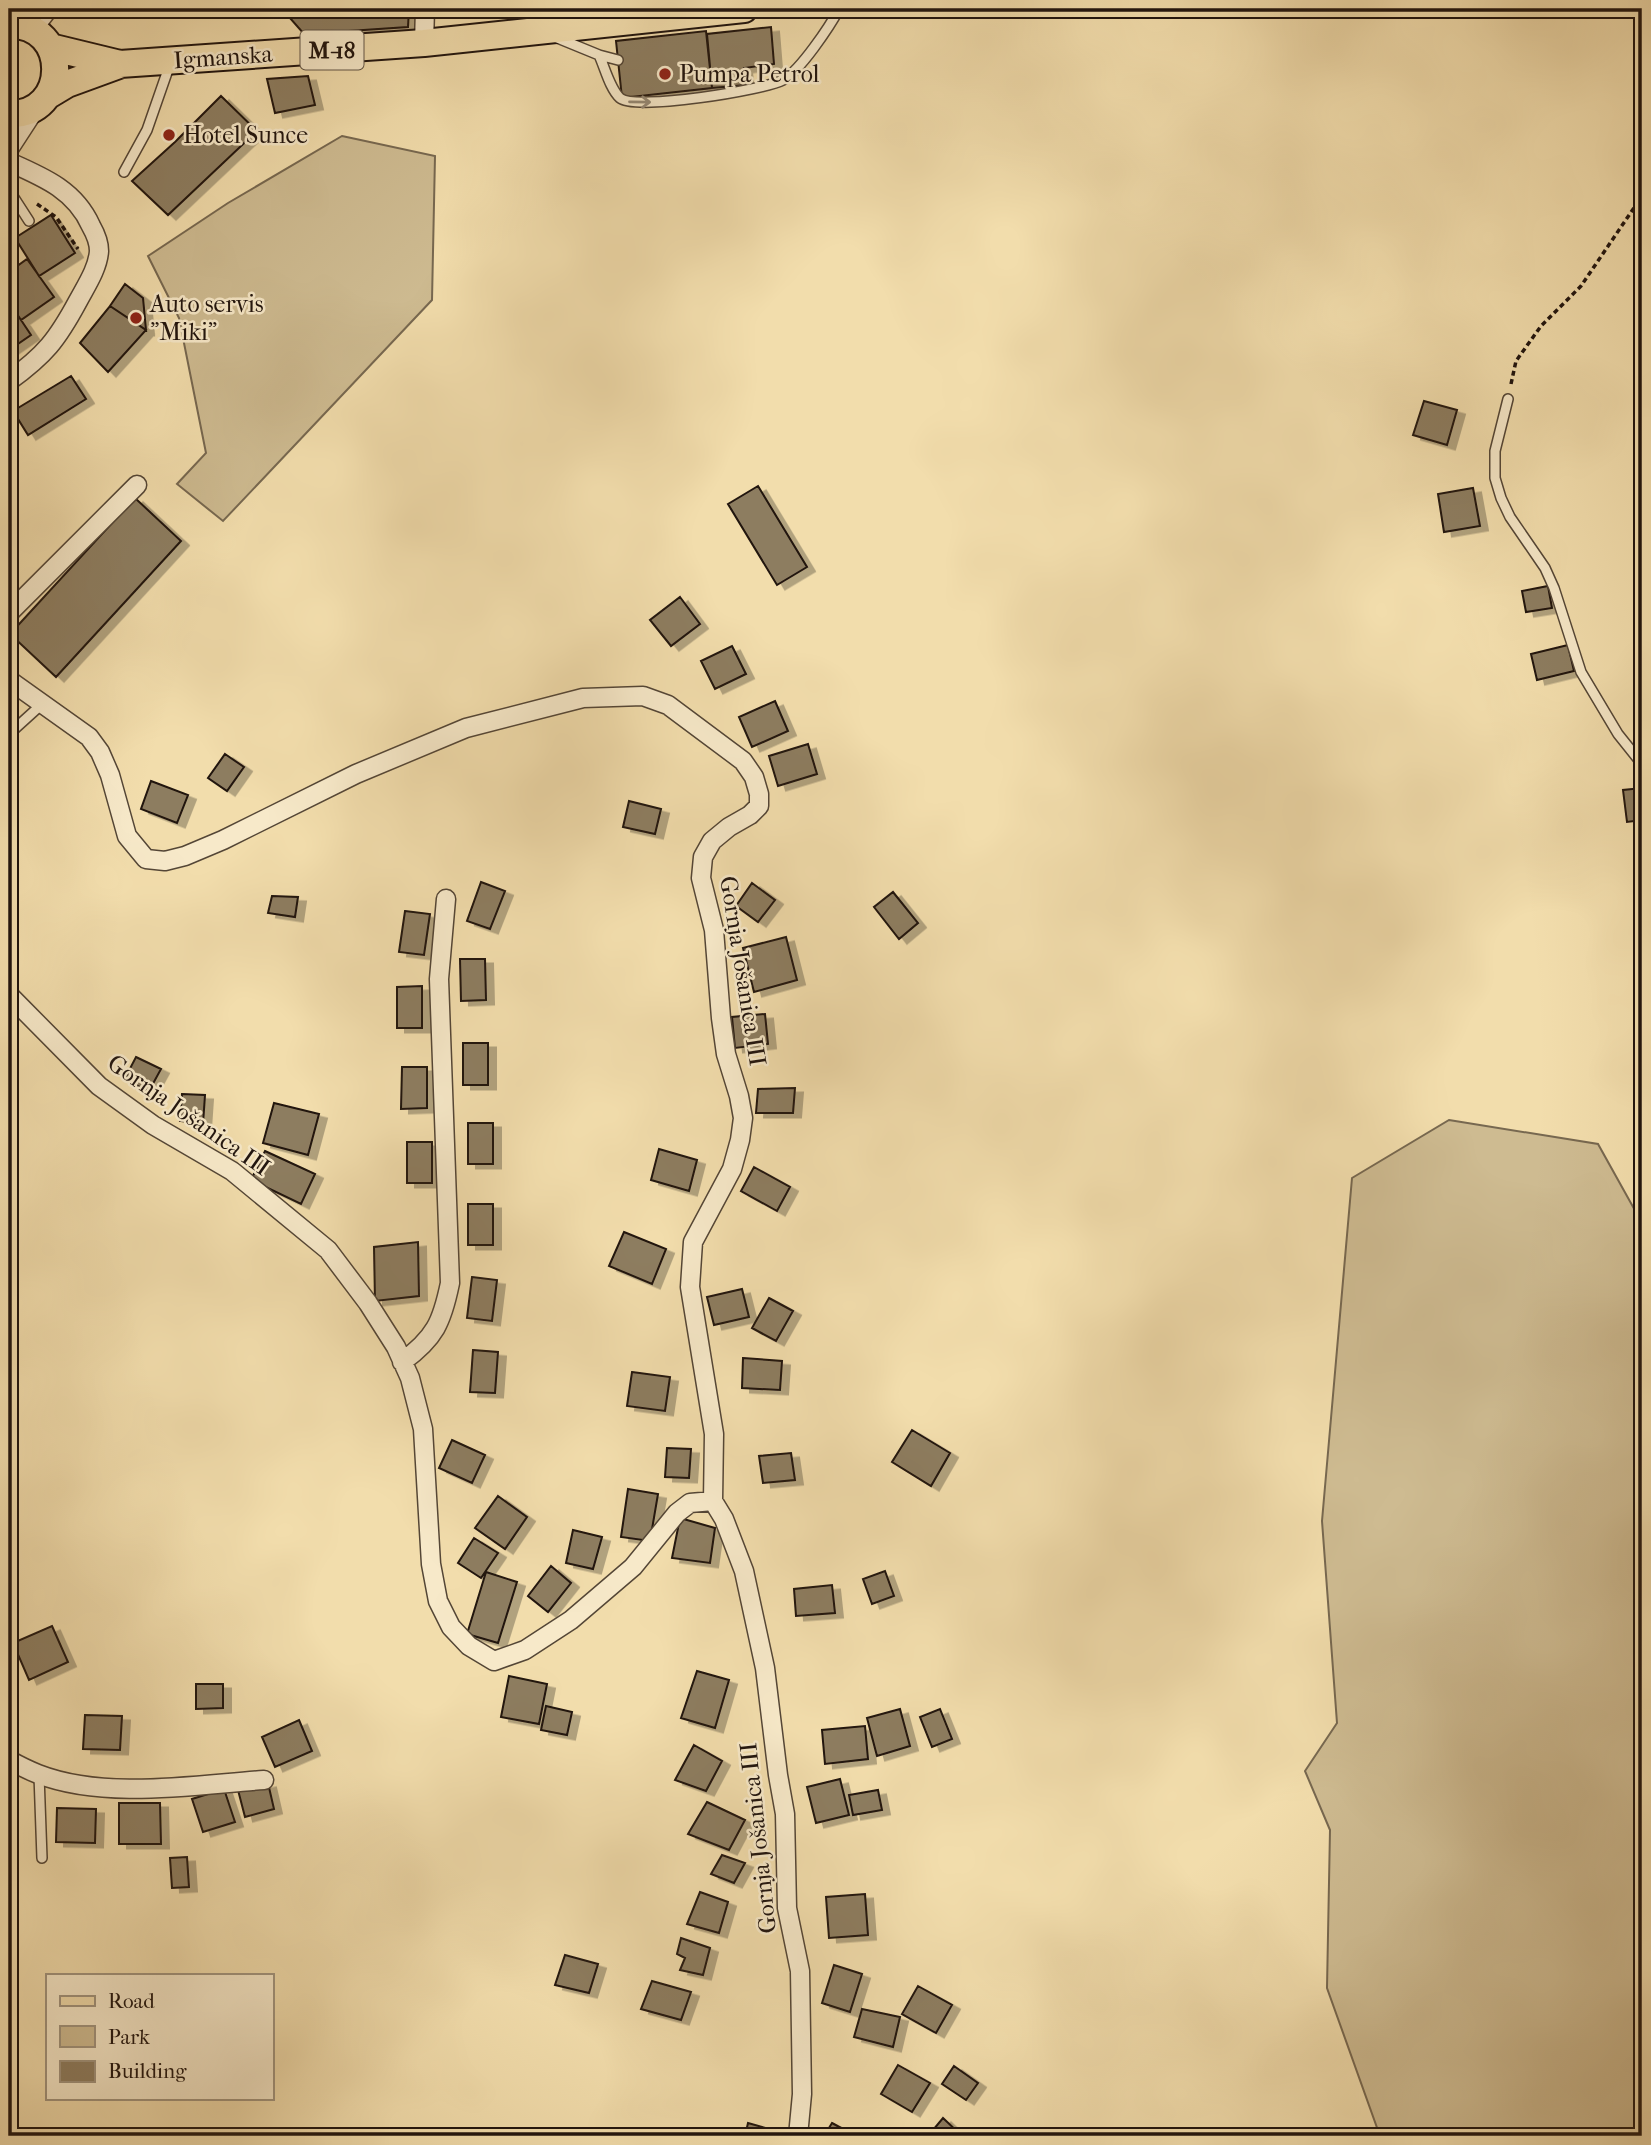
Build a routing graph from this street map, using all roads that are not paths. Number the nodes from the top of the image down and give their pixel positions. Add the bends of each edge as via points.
1 (54, 9) edge
2 (425, 9) edge
3 (744, 9) edge
4 (839, 9) edge
5 (26, 28) edge
6 (543, 32) junction
7 (424, 44) junction
8 (600, 55) junction
9 (618, 60) dead end
10 (172, 61) junction
11 (120, 64) junction
12 (42, 101) junction
13 (9, 114) edge
14 (9, 149) edge
15 (9, 162) edge
16 (124, 172) dead end
17 (9, 190) edge
18 (29, 221) dead end
19 (9, 381) edge
20 (1508, 399) road end
21 (137, 485) dead end
22 (9, 613) edge
23 (9, 680) edge
24 (41, 705) junction
25 (9, 734) edge
26 (1642, 764) edge
27 (446, 899) dead end
28 (9, 995) edge
29 (402, 1362) junction
30 (713, 1502) junction
31 (9, 1760) edge
32 (40, 1775) junction
33 (264, 1780) dead end
34 (42, 1858) dead end
35 (798, 2136) edge

1 - 5 lane
2 - 7 street
3 - 6 main road, Igmanska / M-18 via 712,17
8 -> 4 lane via 610,82 626,101 665,102 760,89 785,79 798,67
5 - 11 main road, Igmanska / M-18
5 - 12 main road via 55,59 53,85
6 - 7 main road, Igmanska / M-18
6 - 8 lane
7 - 10 main road, Igmanska / M-18
8 - 9 lane
10 - 11 main road, Igmanska / M-18
10 - 16 lane via 147,130
11 - 12 main road, Igmanska / M-18 via 78,80
12 - 13 main road, M-18 via 26,112
12 - 14 street
15 - 19 street via 61,188 84,209 99,251 94,271 58,335 37,361
17 - 18 lane
20 - 26 lane via 1495,451 1501,498 1555,588 1581,672
21 - 22 street
23 - 24 street, Gornja Jošanica III
24 - 25 lane
24 - 30 street, Gornja Jošanica III via 89,737 110,775 127,836 146,859 165,861 223,840 356,774 466,729 583,698 643,696 668,705 743,761 754,777 759,806 712,841 703,857 701,878 714,930 726,1054 743,1118 732,1169 693,1242 690,1287 714,1434
27 - 29 street via 439,979 450,1283 433,1334
28 - 29 street, Gornja Jošanica III via 99,1086 153,1125 232,1171 328,1250 368,1303
29 - 30 street, Gornja Jošanica III via 423,1429 431,1564 438,1601 451,1627 469,1646 494,1661 525,1650 571,1620 633,1567 690,1503
30 - 35 street, Gornja Jošanica III via 744,1571 765,1668 785,1814 787,1908 800,1971
31 - 32 street
32 - 33 street via 90,1786 147,1789
32 - 34 lane

